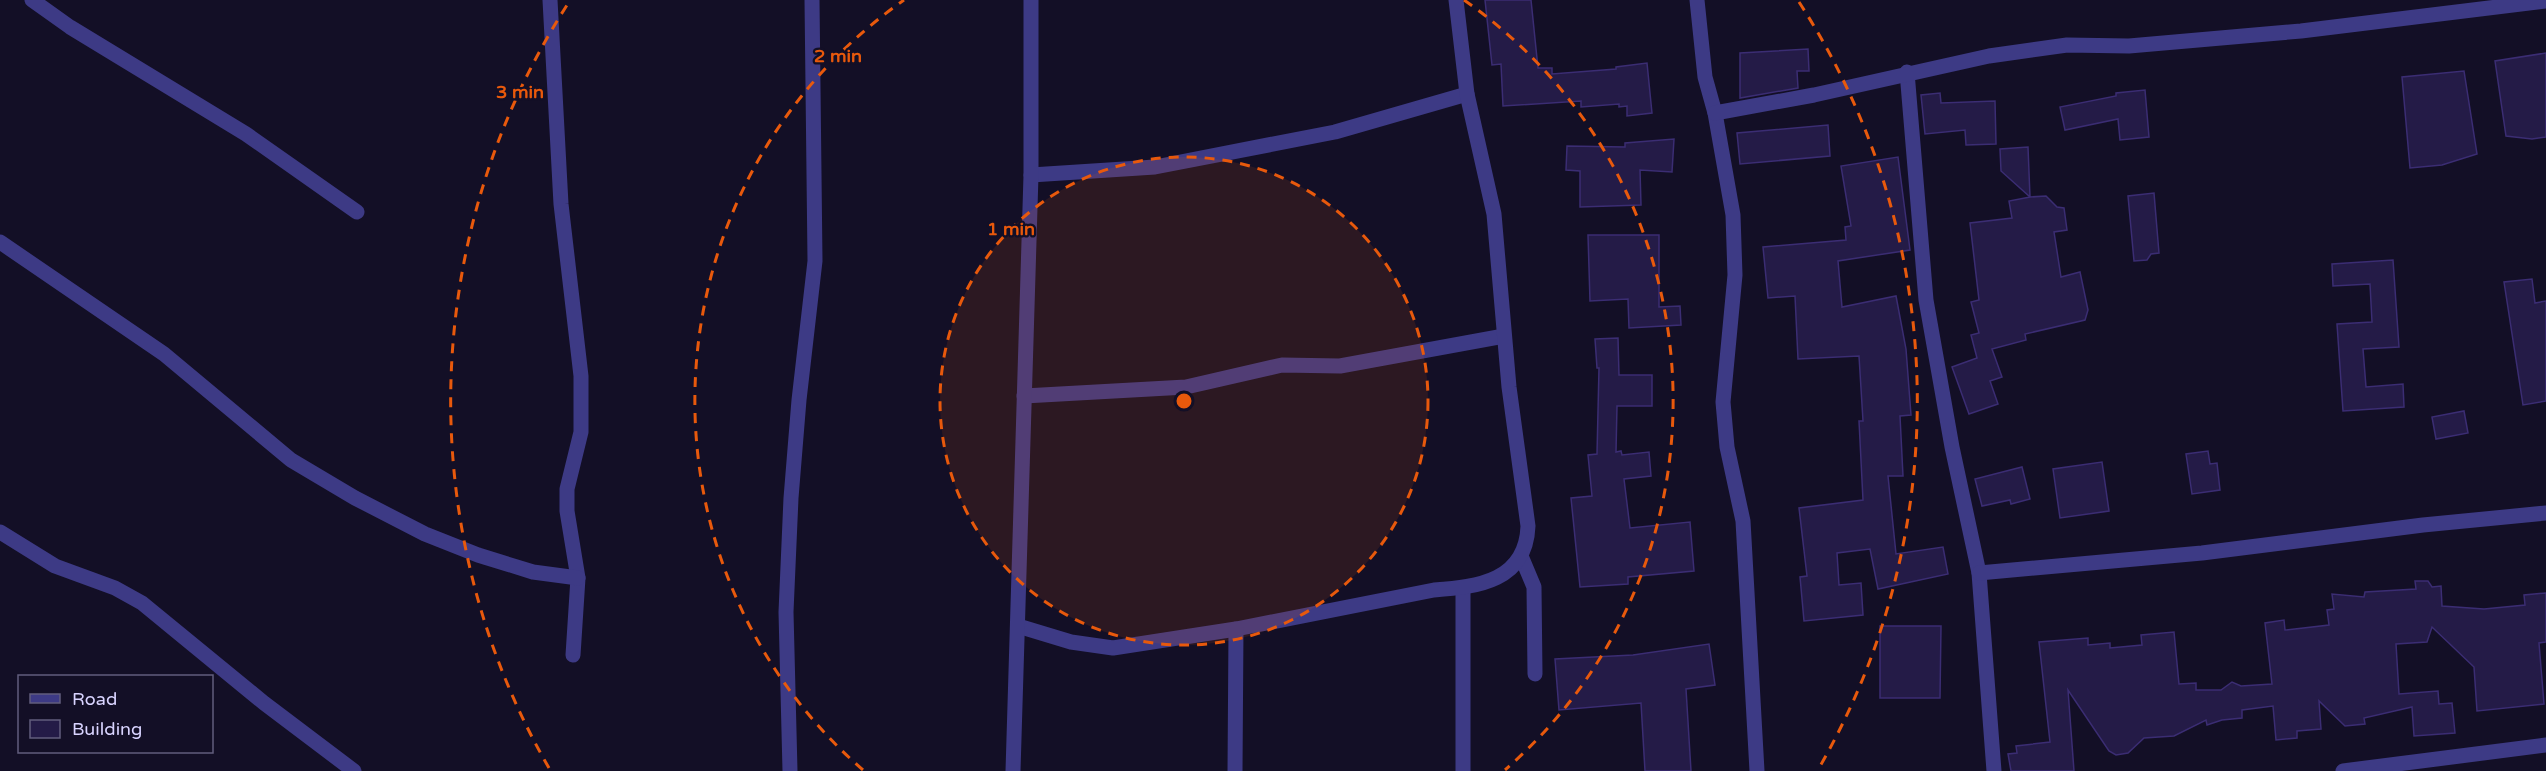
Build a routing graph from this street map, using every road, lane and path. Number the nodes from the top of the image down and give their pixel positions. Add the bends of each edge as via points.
1 (32, 0) edge
2 (550, 0) edge
3 (812, 0) edge
4 (1031, 0) edge
5 (1456, 0) edge
6 (1697, 0) edge
7 (2546, 1) edge
8 (1907, 72) junction
9 (1467, 94) junction
10 (1715, 113) junction
11 (1031, 175) junction
12 (357, 212) dead end
13 (0, 242) edge
14 (1504, 336) junction
15 (1024, 396) junction
16 (2546, 513) edge
17 (0, 532) edge
18 (1521, 556) junction
19 (1979, 573) junction
20 (578, 578) junction
21 (1463, 588) junction
22 (1018, 626) junction
23 (1236, 629) junction
24 (573, 655) dead end
25 (1535, 674) dead end
26 (2546, 746) edge
27 (2455, 765) edge
28 (354, 771) edge
29 (790, 771) edge
30 (1013, 771) edge
31 (1235, 771) edge
32 (1463, 771) edge
33 (1757, 771) edge
34 (1994, 771) edge
35 (2343, 771) edge

1 - 12 street via 246,134
2 - 20 street via 561,204 581,376 580,432 567,489
3 - 29 street via 815,261 791,498 786,612
4 - 11 street
5 - 9 street
6 - 10 street via 1705,77
7 - 8 street via 2301,32 2129,46 2067,45
8 - 10 street via 1815,95
8 - 19 street via 1926,300
9 - 11 street via 1335,132 1155,167
9 - 14 street via 1491,192
10 - 33 street via 1733,215 1735,275 1723,402 1727,447 1743,521
11 - 15 street
13 - 20 street via 164,354 291,460 355,498 425,534 478,555 533,572
14 - 15 street via 1340,366 1282,365 1185,387
14 - 18 street via 1528,526
15 - 22 street
16 - 19 street via 2202,554
17 - 28 street via 55,566 115,588 142,603
18 - 21 street via 1498,578
18 - 25 street via 1533,587
19 - 34 street
20 - 24 street
21 - 23 street via 1434,590
21 - 32 street
22 - 23 street via 1071,642 1113,648
22 - 30 street
23 - 31 street
26 - 27 street
27 - 35 street

